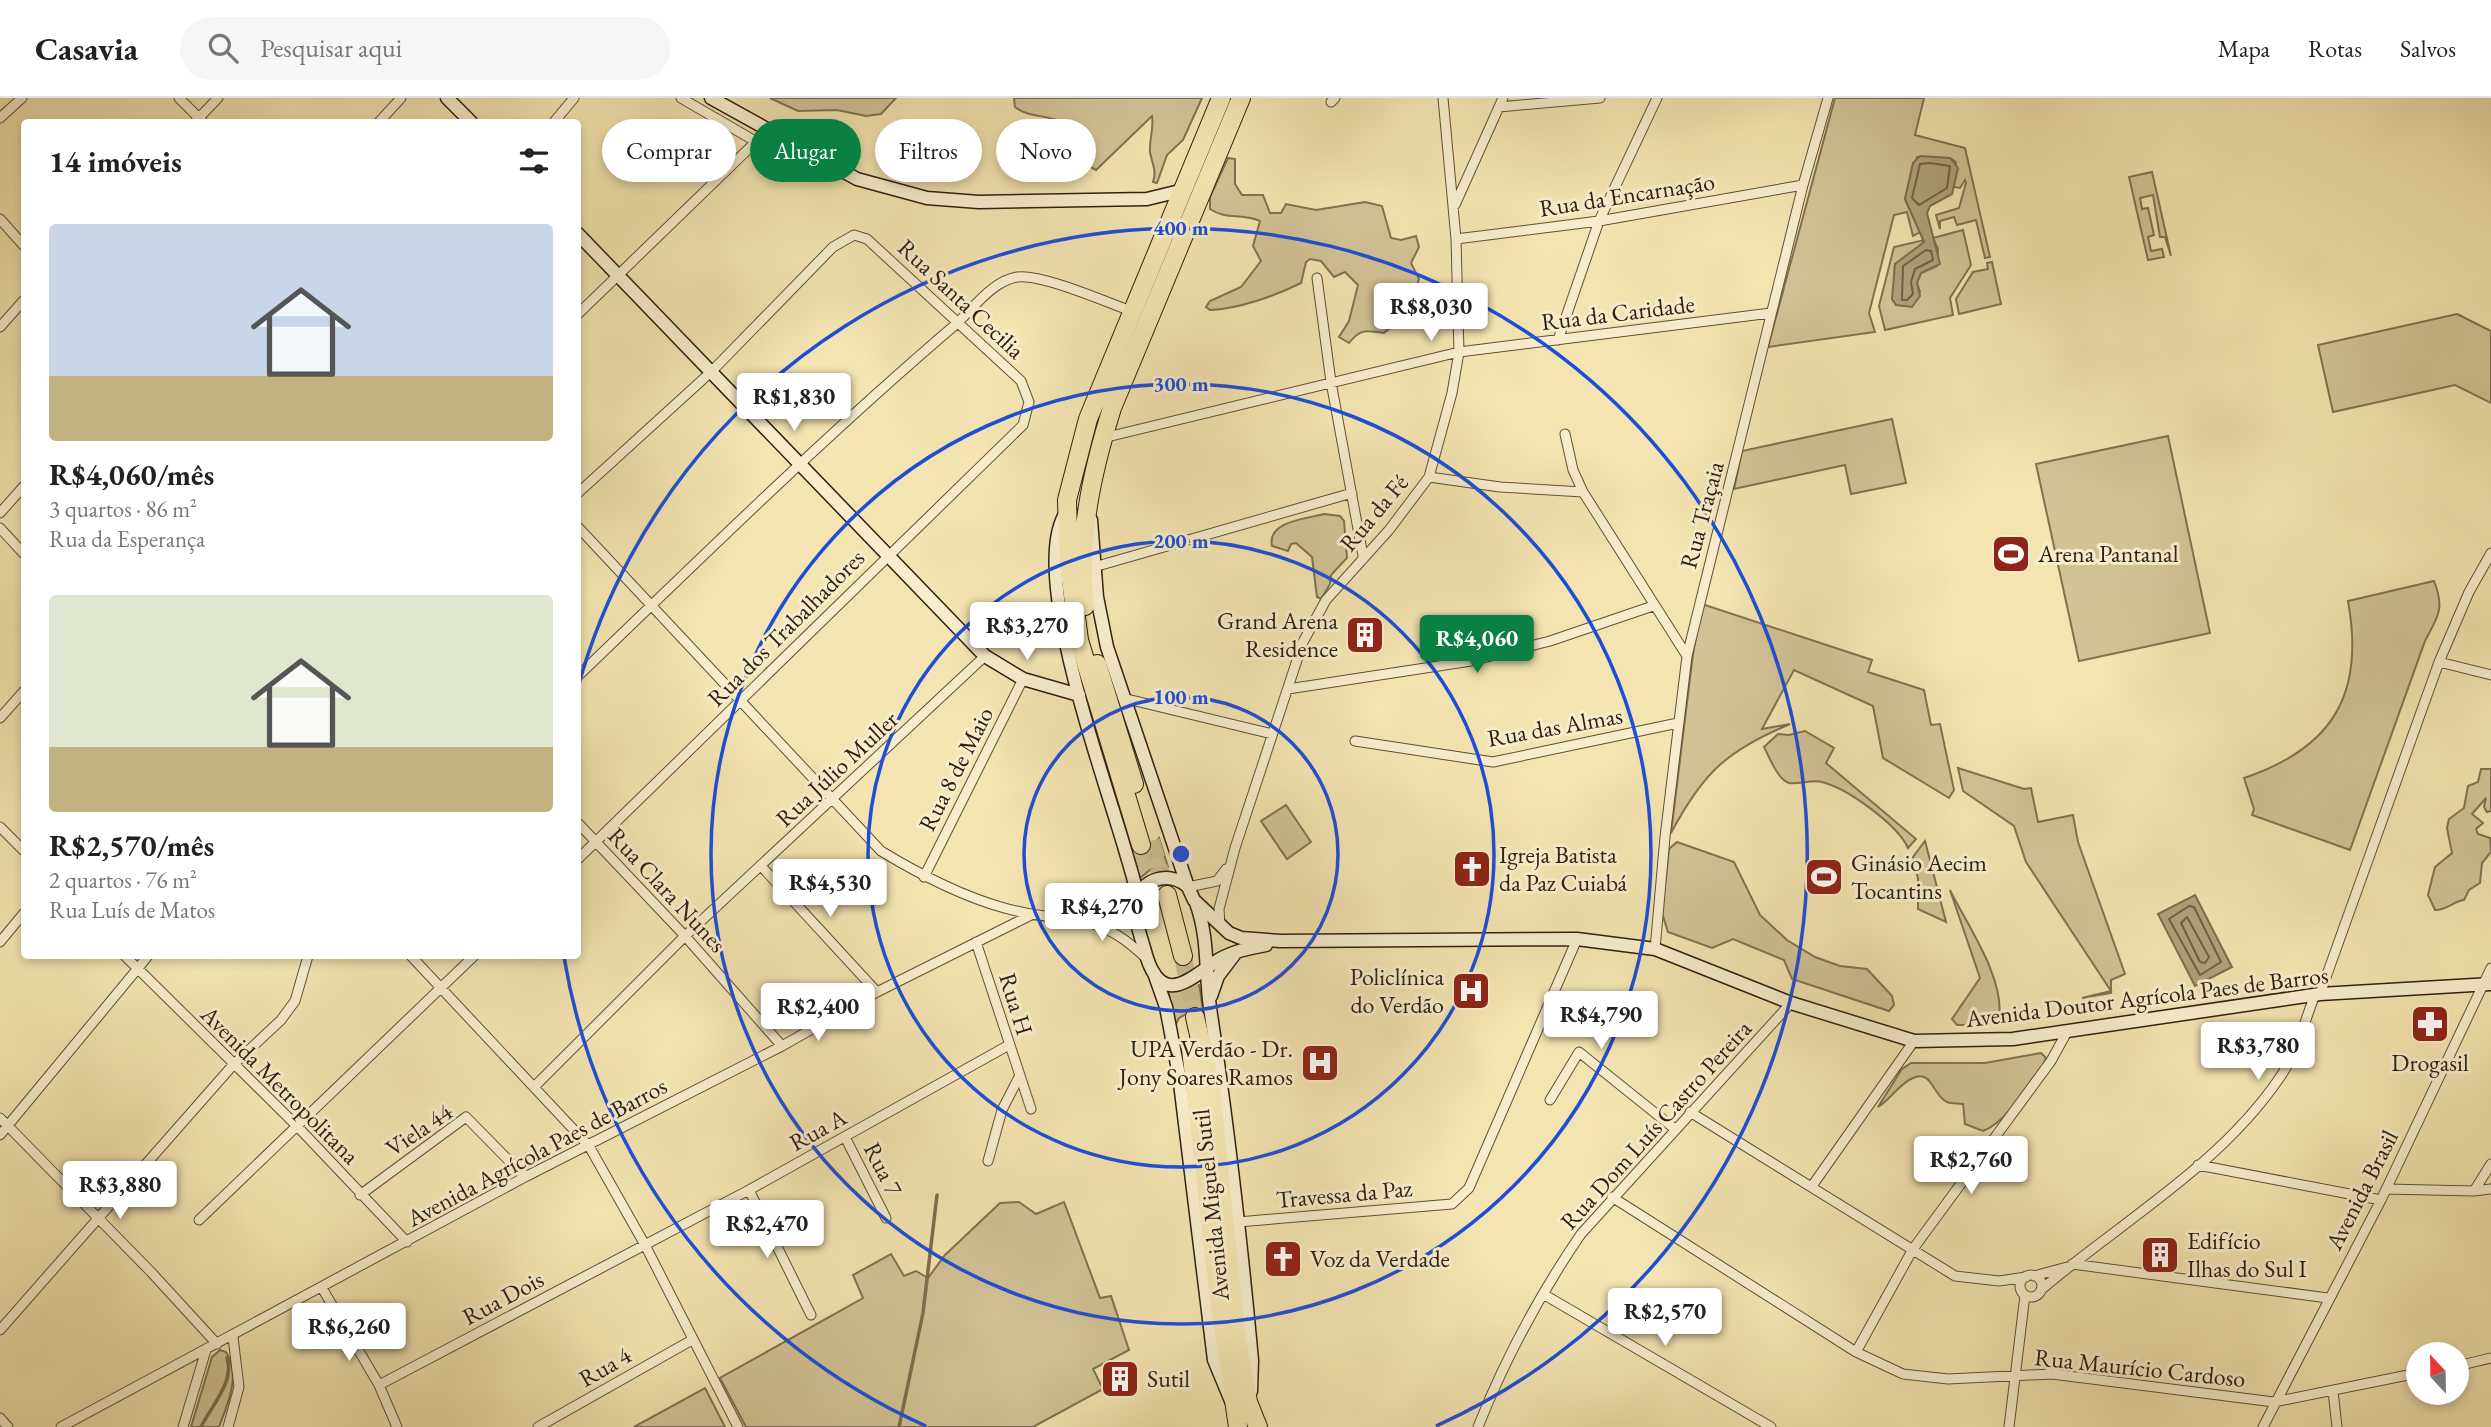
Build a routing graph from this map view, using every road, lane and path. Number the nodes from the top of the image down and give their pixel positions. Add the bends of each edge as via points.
1 (22, 98) edge
2 (179, 98) edge
3 (218, 98) edge
4 (401, 98) edge
5 (447, 98) edge
6 (574, 98) edge
7 (681, 98) edge
8 (711, 98) edge
9 (1221, 98) edge
10 (1241, 98) edge
11 (1443, 98) edge
12 (1600, 98) edge
13 (1657, 98) edge
14 (1828, 98) edge
15 (1501, 103) edge
16 (0, 118) edge
17 (197, 119) edge
18 (201, 119) edge
19 (382, 119) edge
20 (468, 119) edge
21 (556, 119) edge
22 (750, 121) edge
23 (750, 138) edge
24 (750, 146) edge
25 (861, 180) edge
26 (1803, 185) junction
27 (1184, 190) junction
28 (1147, 199) junction
29 (1453, 209) junction
30 (1176, 210) junction
31 (0, 219) edge
32 (1599, 221) junction
33 (581, 237) edge
34 (1456, 239) junction
35 (21, 243) edge
36 (617, 276) junction
37 (1317, 278) dead end
38 (21, 303) edge
39 (581, 311) edge
40 (1134, 312) junction
41 (1771, 313) junction
42 (959, 321) junction
43 (0, 327) edge
44 (1558, 340) junction
45 (1459, 352) junction
46 (712, 371) junction
47 (1331, 382) junction
48 (1023, 425) joint
49 (1565, 434) dead end
50 (1102, 438) junction
51 (802, 465) junction
52 (1429, 477) junction
53 (21, 489) edge
54 (581, 490) edge
55 (1583, 492) junction
56 (1352, 493) junction
57 (1087, 509) junction
58 (1066, 512) junction
59 (0, 513) edge
60 (0, 528) edge
61 (581, 530) edge
62 (21, 551) edge
63 (2491, 553) edge
64 (887, 554) junction
65 (1363, 556) junction
66 (1094, 567) junction
67 (651, 606) junction
68 (1653, 606) junction
69 (985, 656) junction
70 (1687, 656) junction
71 (2439, 663) junction
72 (581, 673) edge
73 (2491, 675) edge
74 (1074, 678) junction
75 (1023, 679) junction
76 (1059, 689) junction
77 (1288, 689) junction
78 (21, 694) edge
79 (1079, 695) junction
80 (1123, 698) junction
81 (741, 701) junction
82 (0, 718) edge
83 (1678, 723) junction
84 (1272, 734) junction
85 (1355, 741) dead end
86 (832, 799) junction
87 (581, 826) edge
88 (0, 827) edge
89 (596, 842) junction
90 (21, 848) edge
91 (1235, 848) junction
92 (581, 856) edge
93 (762, 867) junction
94 (924, 877) junction
95 (1188, 887) junction
96 (1149, 899) junction
97 (1194, 900) junction
98 (1033, 914) junction
99 (1063, 916) junction
100 (21, 917) edge
101 (1220, 925) junction
102 (685, 936) junction
103 (1577, 939) junction
104 (0, 942) edge
105 (976, 942) junction
106 (1280, 942) junction
107 (1656, 949) junction
108 (1237, 952) junction
109 (1177, 957) tunnel mouth
110 (128, 959) edge
111 (145, 959) edge
112 (307, 959) edge
113 (414, 959) edge
114 (471, 959) edge
115 (1147, 959) junction
116 (136, 968) junction
117 (2491, 968) edge
118 (1205, 970) junction
119 (1154, 973) junction
120 (2486, 985) edge
121 (441, 986) junction
122 (877, 992) junction
123 (2317, 995) junction
124 (1791, 1003) junction
125 (1209, 1004) junction
126 (1190, 1018) tunnel mouth
127 (2068, 1030) junction
128 (1914, 1041) junction
129 (1009, 1045) junction
130 (782, 1046) junction
131 (233, 1065) junction
132 (1019, 1077) junction
133 (535, 1086) junction
134 (1550, 1100) dead end
135 (1031, 1109) dead end
136 (1690, 1112) junction
137 (0, 1118) edge
138 (296, 1125) junction
139 (8, 1126) junction
140 (1675, 1129) junction
141 (0, 1135) edge
142 (845, 1137) junction
143 (589, 1146) junction
144 (988, 1161) dead end
145 (2491, 1164) edge
146 (2199, 1165) junction
147 (525, 1177) junction
148 (1812, 1186) junction
149 (2386, 1189) junction
150 (2491, 1189) edge
151 (749, 1191) junction
152 (2474, 1191) junction
153 (360, 1195) junction
154 (1612, 1197) junction
155 (2381, 1200) junction
156 (886, 1218) dead end
157 (199, 1220) dead end
158 (99, 1221) junction
159 (1238, 1222) junction
160 (407, 1242) junction
161 (645, 1245) junction
162 (1913, 1249) junction
163 (2086, 1253) junction
164 (2070, 1266) junction
165 (2099, 1266) junction
166 (2030, 1276) junction
167 (1999, 1281) junction
168 (322, 1288) junction
169 (2023, 1291) junction
170 (2039, 1292) junction
171 (1543, 1294) junction
172 (2328, 1298) junction
173 (2022, 1314) junction
174 (811, 1315) dead end
175 (0, 1330) edge
176 (233, 1337) junction
177 (692, 1340) junction
178 (217, 1344) junction
179 (206, 1350) junction
180 (1856, 1352) junction
181 (2491, 1359) edge
182 (2469, 1364) edge
183 (2014, 1376) junction
184 (2406, 1376) edge
185 (379, 1385) junction
186 (2333, 1391) junction
187 (2274, 1402) junction
188 (0, 1418) edge
189 (1245, 1418) edge
190 (8, 1427) edge
191 (61, 1427) edge
192 (183, 1427) edge
193 (228, 1427) edge
194 (397, 1427) edge
195 (538, 1427) edge
196 (738, 1427) edge
197 (1478, 1427) edge
198 (1771, 1427) edge
199 (2009, 1427) edge
200 (2263, 1427) edge
201 (2337, 1427) edge

1 - 16 street
2 - 17 street
3 - 18 street
4 - 19 street
5 - 20 street
6 - 21 street
7 - 23 street
8 - 22 street
9 - 27 highway
10 - 50 highway
11 - 29 street, Rua da Fé
12 - 15 street
13 - 32 street
14 - 26 street, Rua Traçaia
15 - 29 street
24 - 36 street
25 - 28 street via 927,198 979,202
26 - 32 street, Rua da Encarnação
26 - 41 street, Rua Traçaia
27 - 28 street
27 - 30 highway
28 - 30 street
29 - 34 street, Rua da Fé
30 - 40 highway
31 - 35 street
32 - 34 street, Rua da Encarnação
32 - 44 street
33 - 36 street
34 - 45 street, Rua da Fé
36 - 39 street
36 - 46 street
37 - 47 street
38 - 43 street
40 - 42 street via 1034,277 1015,277 977,300
40 - 58 highway via 1088,419
41 - 44 street, Rua da Caridade
41 - 70 street, Rua Traçaia
42 - 46 street, Rua Santa Cecilia via 867,239 854,235 833,247
42 - 48 street, Rua Santa Cecilia via 1021,381 1029,402
42 - 51 street via 897,373
44 - 45 street, Rua da Caridade
45 - 47 street, Rua da Caridade
45 - 52 street, Rua da Fé
46 - 51 street
46 - 54 street
47 - 50 street, Rua da Caridade
47 - 56 street
48 - 64 street, Rua dos Trabalhadores
49 - 55 street
50 - 57 highway
51 - 64 street
51 - 67 street
52 - 55 street
52 - 65 street, Rua da Fé via 1390,530
53 - 59 street
55 - 68 street
56 - 65 street
56 - 66 street
57 - 58 highway via 1083,588 1090,636 1146,843 1080,640
57 - 66 street via 1093,527
58 - 74 street via 1058,537 1056,573
60 - 62 street
61 - 67 street
63 - 71 street
64 - 69 street
64 - 81 street, Rua dos Trabalhadores
65 - 77 street, Rua da Fé via 1326,600 1303,642
66 - 80 street via 1101,620
67 - 72 street
67 - 81 street
68 - 70 street
68 - 77 street via 1550,641 1471,661
69 - 75 street
69 - 86 street, Rua Júlio Muller
70 - 83 street, Rua Traçaia
71 - 73 street
71 - 123 street
74 - 76 street
74 - 79 street
75 - 76 street
75 - 94 street, Rua 8 de Maio
76 - 79 street
77 - 84 street, Rua da Fé
78 - 82 street
79 - 96 street via 1129,854
80 - 84 street
80 - 95 street
81 - 86 street
81 - 89 street, Rua dos Trabalhadores
83 - 85 street, Rua das Almas via 1493,762
83 - 107 street, Rua Traçaia
84 - 91 street, Rua da Fé
86 - 93 street, Rua Júlio Muller
86 - 94 street via 881,851
87 - 89 street, Rua Clara Nunes
88 - 90 street
89 - 92 street, Rua dos Trabalhadores
89 - 102 street, Rua Clara Nunes
91 - 95 street, Rua da Fé via 1217,881
91 - 101 street, Rua da Fé via 1219,909
93 - 102 street, Rua Júlio Muller
93 - 122 street
94 - 98 street via 983,902
95 - 96 street via 1164,877 1146,886
95 - 97 street, Avenida Doutor Agrícola Paes de Barros
96 - 99 street via 1104,916
96 - 109 highway
96 - 115 street
97 - 101 street, Avenida Doutor Agrícola Paes de Barros
97 - 118 street, Avenida Miguel Sutil via 1205,937
98 - 99 street
98 - 105 street, Avenida Agrícola Paes de Barros
99 - 115 street via 1102,925 1124,937
100 - 104 street
101 - 106 street, Avenida Doutor Agrícola Paes de Barros via 1241,938
102 - 130 street, Rua Clara Nunes
102 - 133 street, Rua Júlio Muller
103 - 106 street, Avenida Doutor Agrícola Paes de Barros
103 - 107 street, Avenida Doutor Agrícola Paes de Barros
103 - 159 street, Travessa da Paz via 1469,1188 1452,1203
105 - 122 street, Avenida Agrícola Paes de Barros
105 - 129 street, Rua H
106 - 108 street, Avenida Doutor Agrícola Paes de Barros
107 - 124 street, Avenida Doutor Agrícola Paes de Barros
108 - 118 street, Avenida Doutor Agrícola Paes de Barros
108 - 125 street via 1218,976
110 - 116 street, Avenida Metropolitana
111 - 116 street
112 - 131 street via 295,1000 267,1036
113 - 121 street
114 - 121 street
115 - 119 street
116 - 131 street, Avenida Metropolitana
116 - 139 street
117 - 120 street, Avenida Brasil
118 - 119 street, Avenida Doutor Agrícola Paes de Barros via 1180,985
118 - 125 street, Avenida Miguel Sutil
119 - 189 street, Avenida Miguel Sutil via 1166,1007 1181,1088 1214,1360 1220,1380
120 - 123 street, Avenida Doutor Agrícola Paes de Barros
120 - 149 street, Avenida Brasil
121 - 133 street
121 - 138 street
122 - 130 street, Avenida Agrícola Paes de Barros
123 - 127 street, Avenida Doutor Agrícola Paes de Barros
123 - 146 street via 2280,1078 2246,1122
124 - 128 street, Avenida Doutor Agrícola Paes de Barros
124 - 136 street, Rua Dom Luís Castro Pereira
125 - 159 street, Avenida Miguel Sutil
126 - 189 highway via 1211,1088
127 - 128 street, Avenida Doutor Agrícola Paes de Barros via 1999,1040
127 - 162 street via 2051,1061
128 - 148 street
129 - 132 street, Rua H
129 - 142 street, Rua A
130 - 143 street, Avenida Agrícola Paes de Barros
131 - 138 street, Avenida Metropolitana
131 - 158 street
132 - 135 street, Rua H
132 - 144 street via 1002,1110
133 - 143 street
134 - 140 street via 1579,1052
136 - 140 street, Rua Dom Luís Castro Pereira
136 - 148 street
137 - 139 street
138 - 153 street, Avenida Metropolitana
138 - 157 street
139 - 141 street
139 - 158 street
140 - 154 street, Rua Dom Luís Castro Pereira
142 - 151 street, Rua A
142 - 156 street, Rua 7
143 - 147 street, Avenida Agrícola Paes de Barros
143 - 161 street
145 - 152 street
146 - 155 street
146 - 163 street
147 - 153 street, Viela 44 via 466,1117
147 - 160 street, Avenida Agrícola Paes de Barros
148 - 162 street
149 - 152 street
149 - 155 street, Avenida Brasil
150 - 152 street
151 - 161 street, Rua A
151 - 174 street
153 - 160 street, Avenida Metropolitana
154 - 171 street, Rua Dom Luís Castro Pereira
154 - 180 street, Rua Maurício Cardoso
155 - 172 street, Avenida Brasil
158 - 175 street
158 - 178 street
159 - 189 street, Avenida Miguel Sutil via 1252,1360
160 - 168 street, Avenida Agrícola Paes de Barros
161 - 177 street
161 - 185 street, Rua Dois
162 - 167 street via 1955,1276
162 - 180 street
163 - 164 street
163 - 165 street
164 - 165 street
164 - 166 street
164 - 170 street
165 - 172 street
166 - 167 street
166 - 169 street
166 - 170 street via 2041,1281
167 - 169 street
168 - 176 street, Avenida Agrícola Paes de Barros
168 - 185 street
169 - 170 street
169 - 173 street
170 - 173 street
171 - 197 street, Rua Dom Luís Castro Pereira
171 - 198 street
172 - 187 street, Avenida Brasil
173 - 183 street
176 - 178 street, Avenida Agrícola Paes de Barros
176 - 193 street via 239,1387
177 - 195 street, Rua 4
177 - 196 street
178 - 179 street, Avenida Agrícola Paes de Barros
179 - 191 street, Avenida Agrícola Paes de Barros
179 - 192 street
180 - 183 street, Rua Maurício Cardoso via 1886,1369 1927,1378
181 - 182 street
183 - 187 street, Rua Maurício Cardoso via 2052,1374
183 - 199 street
184 - 186 street, Rua Maurício Cardoso
185 - 194 street
186 - 187 street, Rua Maurício Cardoso
186 - 201 street
187 - 200 street, Avenida Brasil
188 - 190 street

